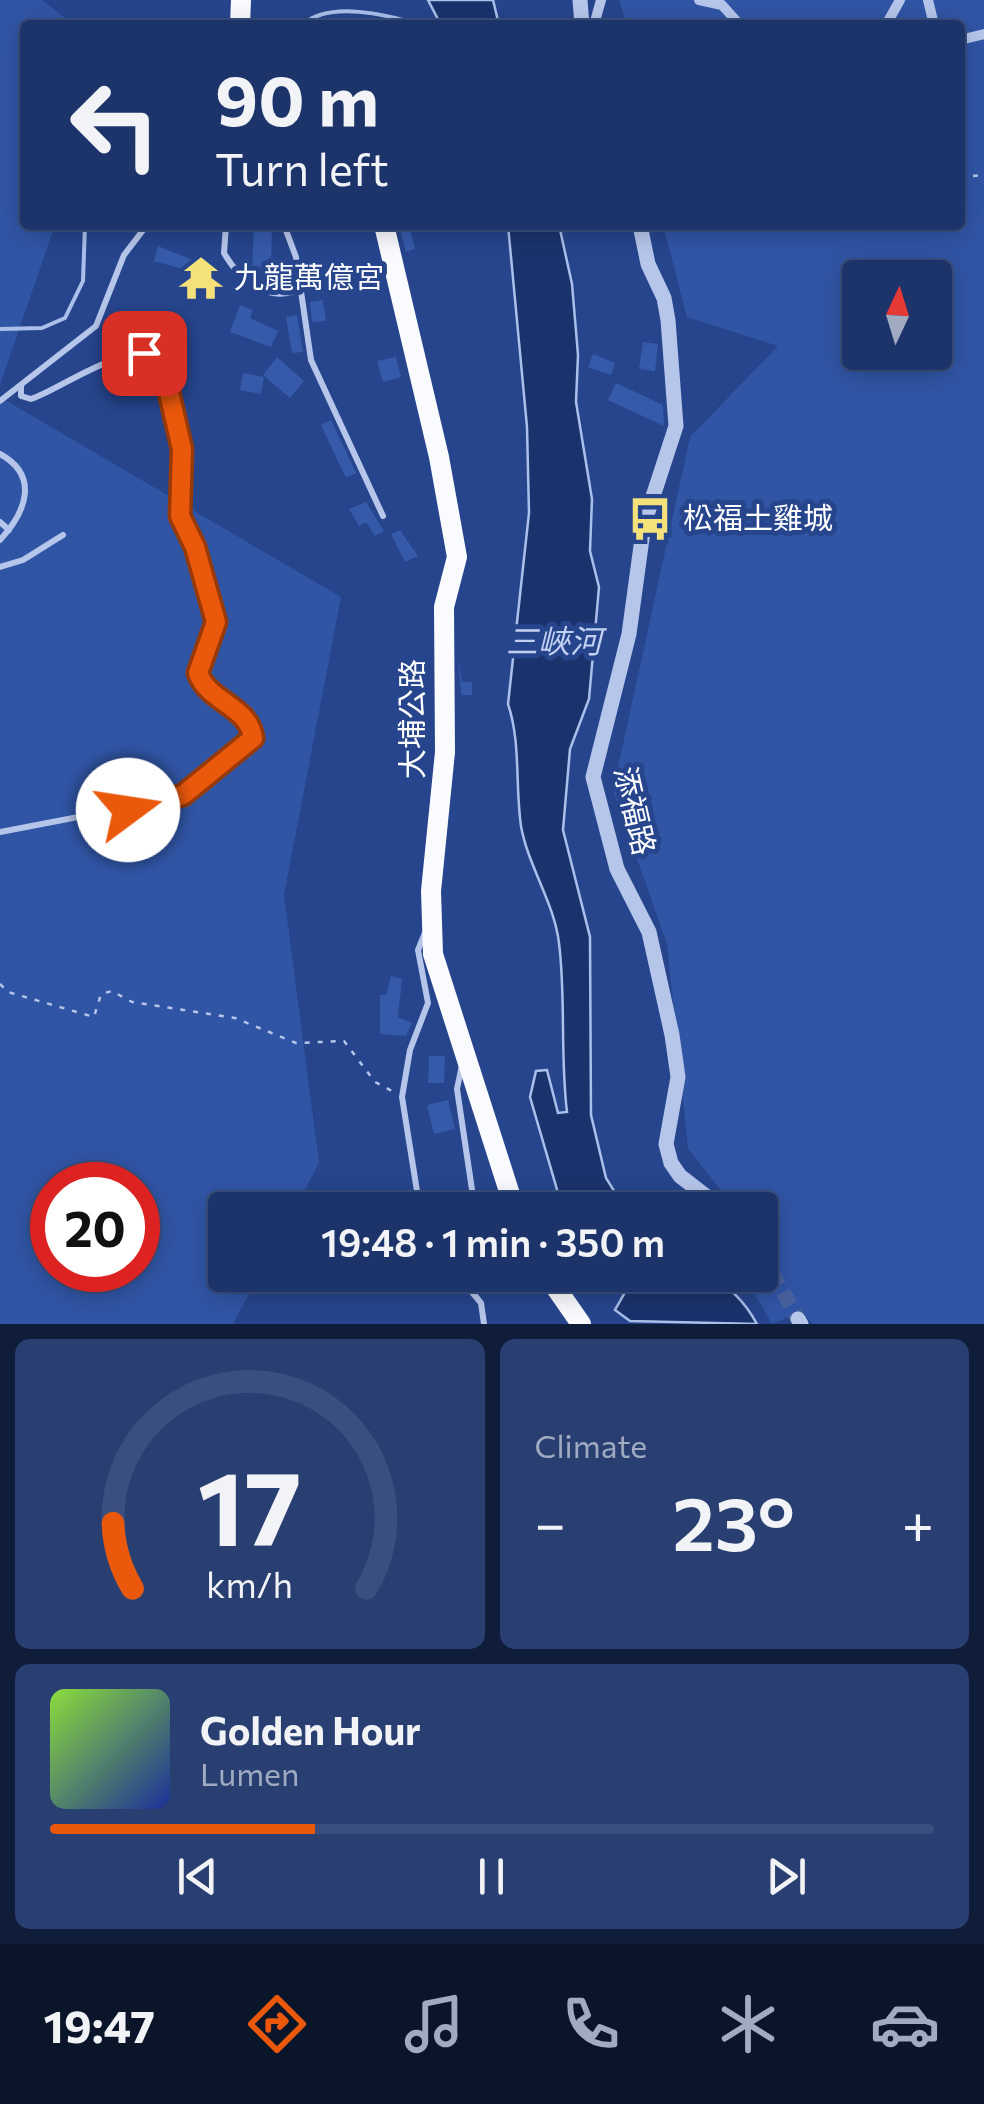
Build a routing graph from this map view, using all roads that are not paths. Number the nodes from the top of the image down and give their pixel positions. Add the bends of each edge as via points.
1 (699, 0) edge
2 (736, 20) edge
3 (144, 230) edge
4 (226, 230) edge
5 (285, 230) edge
6 (385, 230) edge
7 (641, 230) edge
8 (302, 288) junction
9 (21, 386) junction
10 (0, 401) edge
11 (0, 454) edge
12 (383, 516) dead end
13 (0, 522) edge
14 (9, 530) junction
15 (62, 535) dead end
16 (0, 540) edge
17 (0, 567) edge
18 (0, 832) edge
19 (430, 922) junction
20 (465, 1059) junction
21 (417, 1192) edge
22 (472, 1192) edge
23 (509, 1192) edge
24 (701, 1192) edge
25 (471, 1292) edge
26 (557, 1292) edge
27 (573, 1319) edge
28 (484, 1324) edge

1 - 2 street via 722,5
3 - 9 lane via 124,255 96,326
4 - 8 lane via 224,253 242,275 274,297
5 - 8 lane
6 - 19 main road, 大埔公路 via 457,556 444,607 444,791
7 - 24 street, 添福路 via 668,320 676,426 644,524 629,634 592,777 617,868 644,915 672,1035 678,1078 666,1144 680,1176
8 - 12 lane via 311,360
9 - 10 lane
9 - 18 lane via 21,396 31,399 136,354 162,362 182,449 180,516 216,622 198,673 247,720 253,738 177,798
11 - 14 lane via 26,484 26,500
13 - 14 lane
14 - 16 lane
15 - 17 lane
19 - 20 main road, 大埔公路
19 - 21 lane via 418,950 428,1008 410,1050 402,1097
20 - 22 lane via 458,1089
20 - 23 main road, 大埔公路
25 - 28 lane
26 - 27 main road

